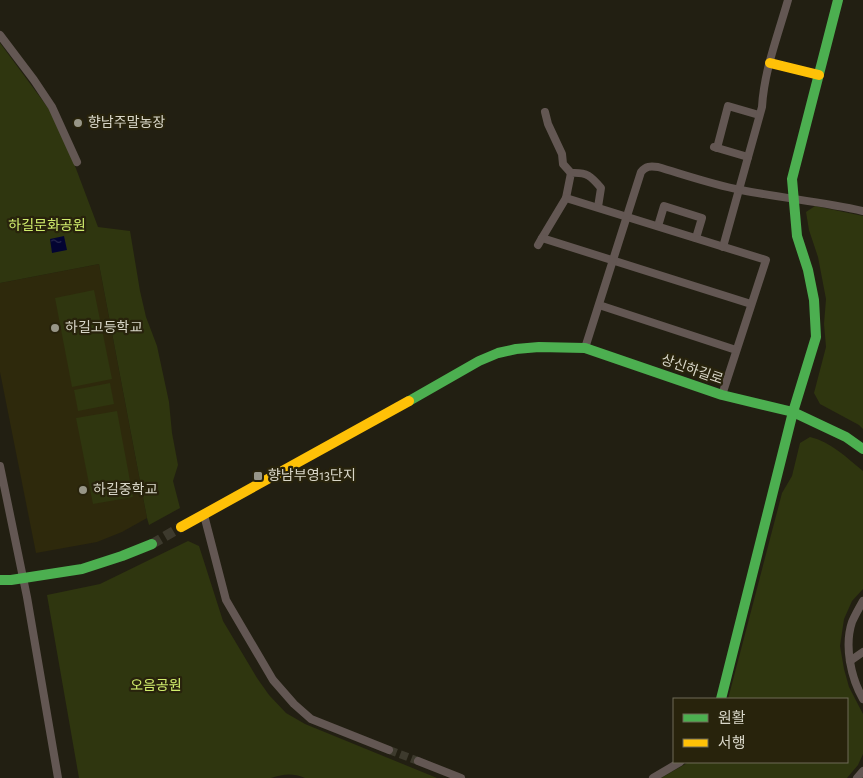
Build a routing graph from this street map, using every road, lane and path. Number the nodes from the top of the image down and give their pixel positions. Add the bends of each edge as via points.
1 (788, 0) edge
2 (838, 0) edge
3 (0, 35) edge
4 (770, 63) junction
5 (820, 75) junction
6 (545, 112) dead end
7 (759, 115) junction
8 (748, 157) junction
9 (77, 162) dead end
10 (572, 173) junction
11 (739, 190) junction
12 (566, 198) junction
13 (793, 199) junction
14 (598, 207) junction
15 (863, 211) edge
16 (626, 217) junction
17 (658, 226) junction
18 (696, 238) junction
19 (723, 246) junction
20 (613, 260) junction
21 (751, 304) junction
22 (599, 305) junction
23 (585, 348) junction
24 (736, 350) junction
25 (722, 395) junction
26 (793, 412) junction
27 (863, 449) edge
28 (0, 466) edge
29 (204, 515) junction
30 (181, 527) tunnel mouth
31 (152, 544) tunnel mouth
32 (22, 579) junction
33 (0, 580) edge
34 (863, 601) edge
35 (863, 652) edge
36 (850, 661) junction
37 (721, 698) edge
38 (863, 699) edge
39 (389, 750) tunnel mouth
40 (418, 761) tunnel mouth
41 (678, 763) edge
42 (863, 771) edge
43 (58, 778) edge
44 (461, 778) edge
45 (653, 778) edge
46 (858, 778) edge

1 - 4 street
2 - 5 street
3 - 9 street via 52,107
4 - 5 street
4 - 7 street
5 - 13 street via 792,179
6 - 10 street via 564,164
7 - 8 street
7 - 8 street via 728,106 714,147
8 - 11 street
10 - 12 street
10 - 14 street via 581,172 592,177 600,188
11 - 13 street
11 - 16 street via 648,167 640,172
11 - 19 street
12 - 14 street
12 - 20 street via 540,241
13 - 15 street
13 - 26 street via 797,236 814,300 816,336
14 - 16 street
16 - 17 street
16 - 20 street
17 - 18 street
17 - 18 street via 664,206 702,218
18 - 19 street
19 - 21 street via 766,260
20 - 21 street
20 - 22 street
21 - 24 street
22 - 23 street
22 - 24 street
23 - 25 street, 상신하길로
23 - 29 street, 상신하길로 via 516,349 478,361
24 - 25 street
25 - 26 street, 상신하길로
26 - 27 street, 상신하길로 via 846,437
26 - 37 street
28 - 32 street
29 - 30 street, 상신하길로
29 - 39 street via 226,600 273,680 311,719
31 - 32 street via 82,570
32 - 33 street
32 - 43 street
34 - 36 street via 849,636
35 - 36 street
36 - 38 street
40 - 44 street
41 - 45 street
42 - 46 street

